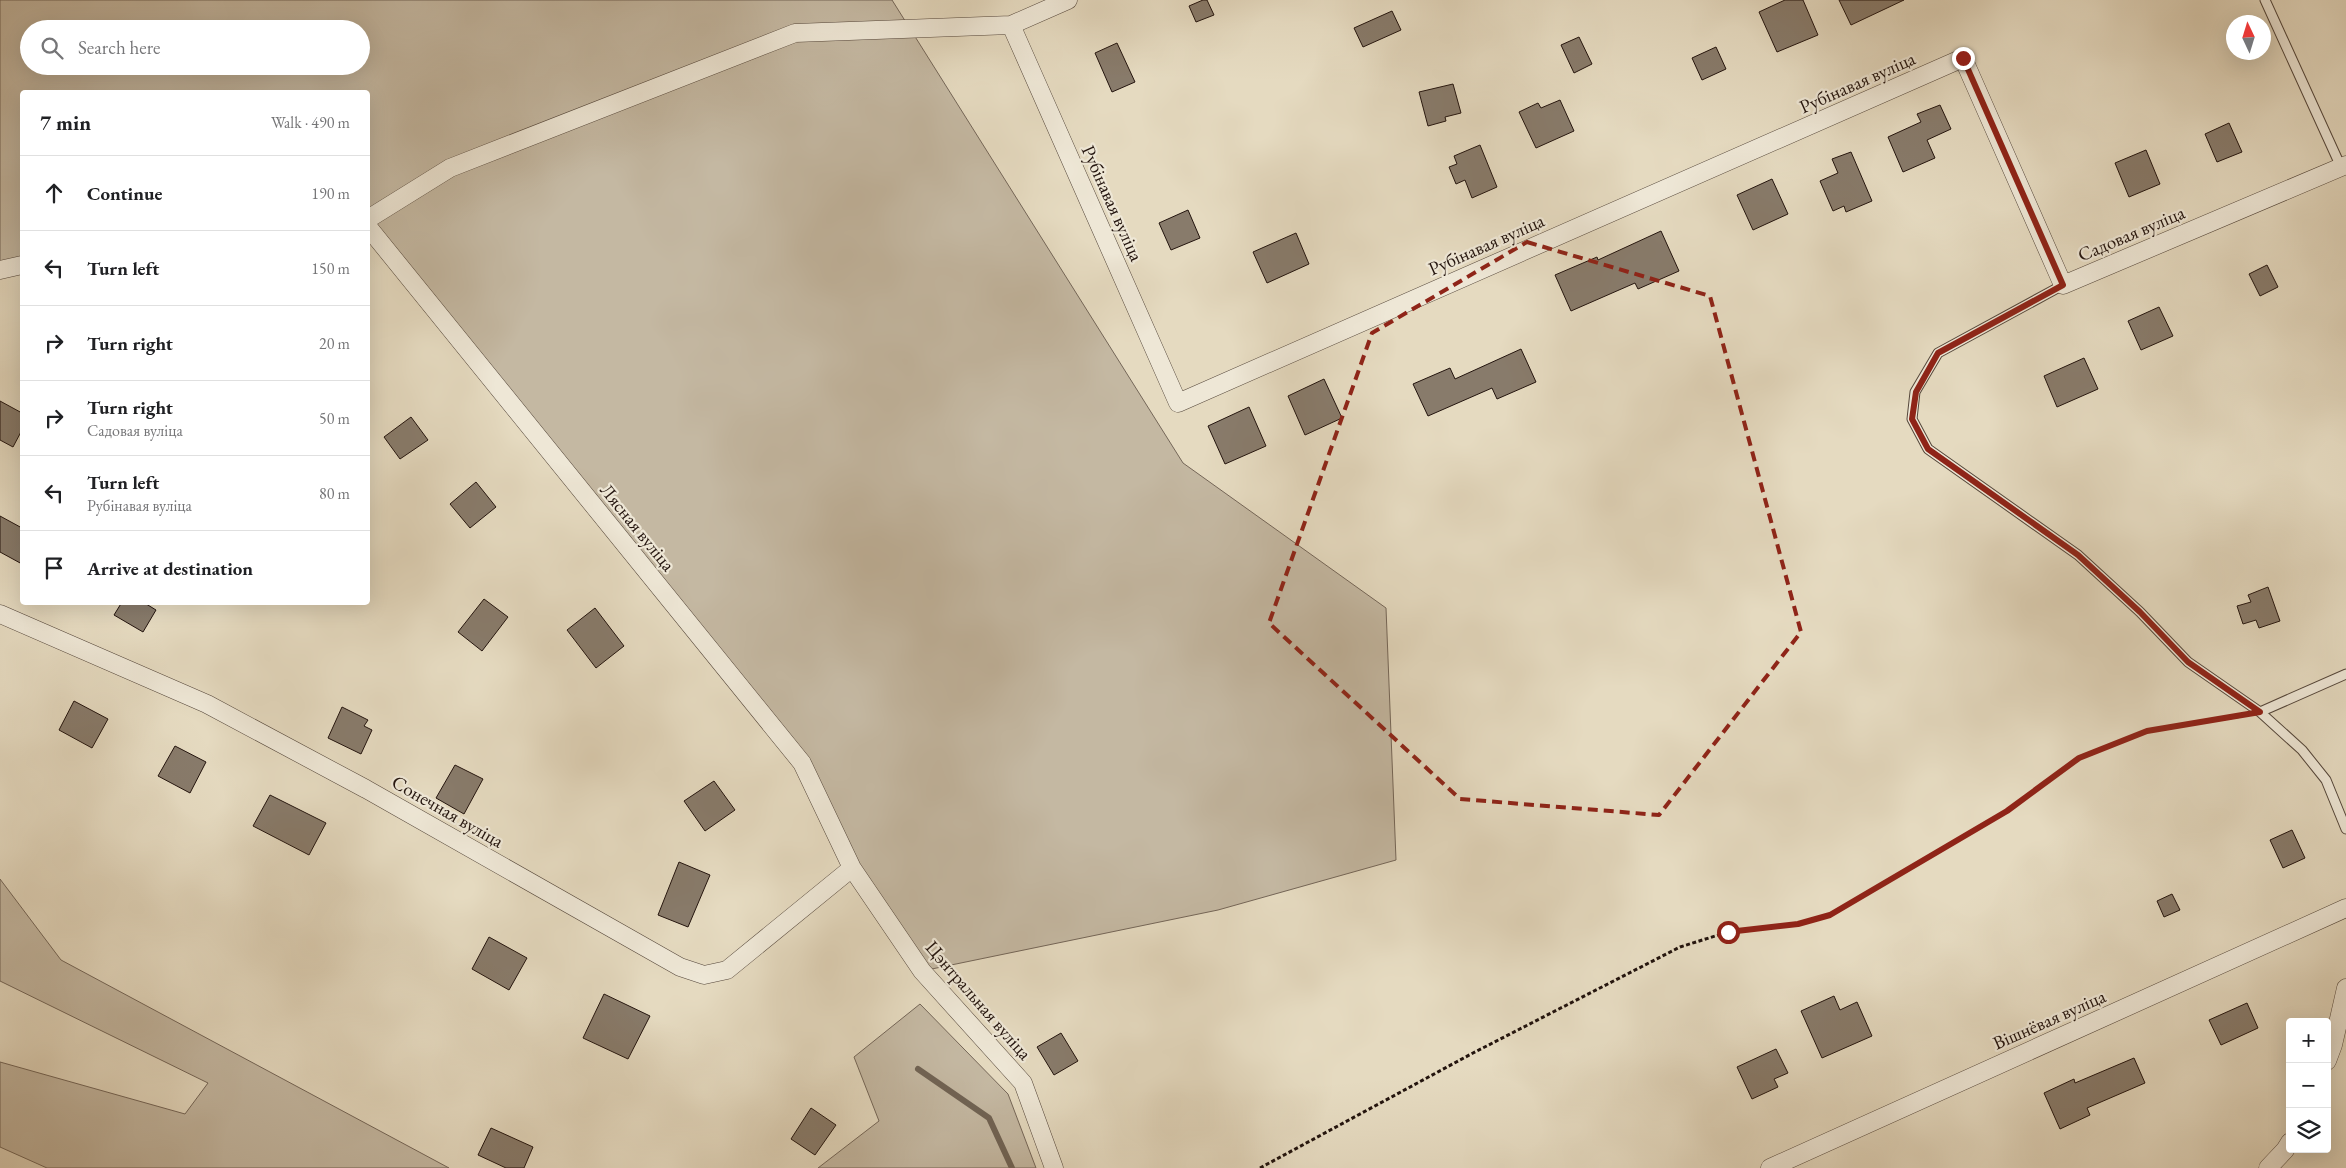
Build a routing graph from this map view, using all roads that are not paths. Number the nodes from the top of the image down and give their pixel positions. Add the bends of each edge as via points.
1 (1068, 0) edge
2 (2265, 0) edge
3 (1011, 24) junction
4 (2343, 166) edge
5 (370, 218) edge
6 (370, 228) edge
7 (20, 265) edge
8 (0, 270) edge
9 (2063, 285) junction
10 (0, 614) edge
11 (2346, 674) edge
12 (2260, 712) junction
13 (2346, 829) edge
14 (852, 868) junction
15 (2346, 908) edge
16 (2346, 988) edge
17 (2331, 1050) edge
18 (2286, 1150) edge
19 (1054, 1168) edge
20 (1770, 1168) edge
21 (2268, 1168) edge

1 - 3 street
2 - 4 lane
3 - 5 street via 795,34 450,168
3 - 9 street, Рубінавая вуліца via 1178,403 1963,58
4 - 9 street, Садовая вуліца
6 - 14 street, Лясная вуліца via 802,763
7 - 8 street
9 - 12 lane, Садовая вуліца via 1938,353 1916,392 1912,419 1928,449 2078,555 2188,662
10 - 14 street, Сонечная вуліца via 207,704 366,789 680,967 704,974 727,970
11 - 12 lane
12 - 13 lane via 2302,750 2326,780
14 - 19 street, Цэнтральная вуліца via 922,971 1023,1083
15 - 20 street, Вішнёвая вуліца
16 - 17 street
18 - 21 street

